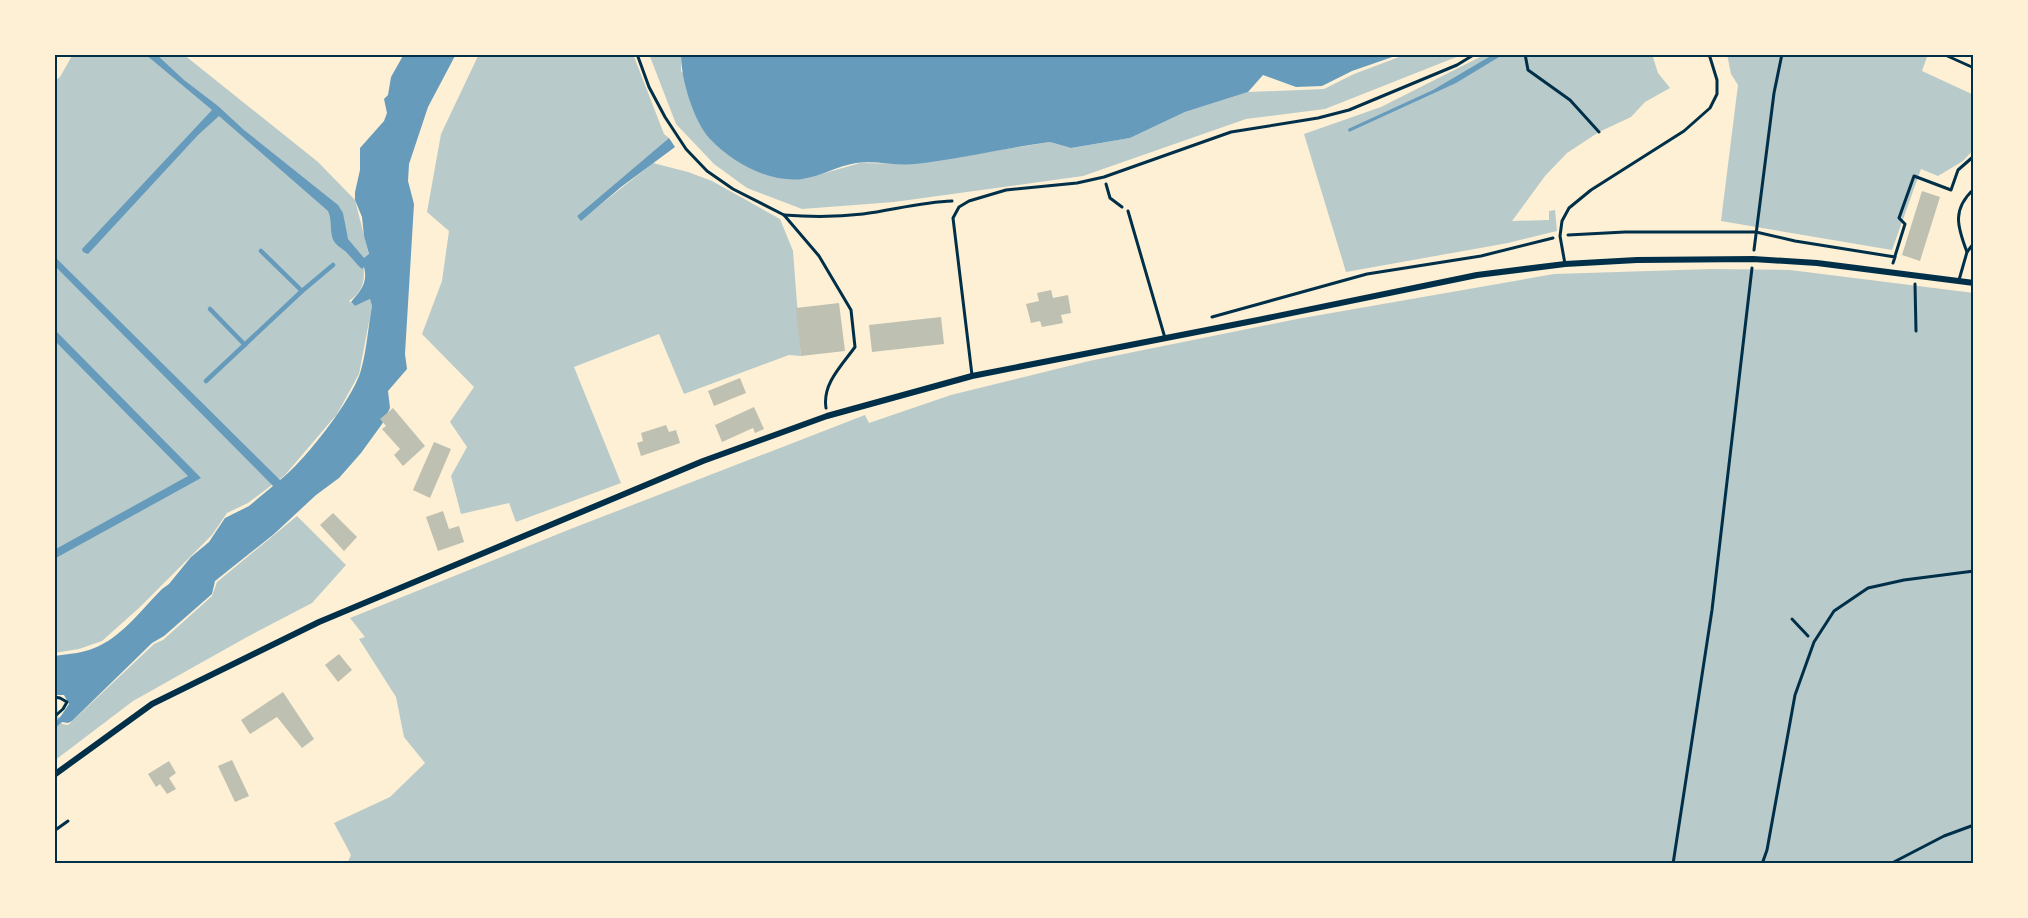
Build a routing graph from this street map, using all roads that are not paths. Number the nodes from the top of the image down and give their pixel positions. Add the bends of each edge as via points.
1 (1475, 54) edge
2 (1708, 54) edge
3 (1943, 54) edge
4 (1974, 68) edge
5 (1974, 189) edge
6 (1128, 211) road end
7 (1974, 243) edge
8 (1967, 252) junction
9 (1565, 264) junction
10 (1958, 282) junction
11 (1974, 283) edge
12 (1165, 338) junction
13 (972, 376) junction
14 (1974, 571) edge
15 (54, 775) edge
16 (1762, 864) edge

1 - 13 lane via 1349,110 1231,132 1104,177 1006,189 959,207 953,218
2 - 9 lane via 1717,80 1717,94 1710,108 1684,131 1569,208 1560,236
3 - 4 lane
5 - 8 lane via 1963,198 1958,218
6 - 12 lane
7 - 8 lane
8 - 10 lane
9 - 10 street via 1753,260 1817,263
9 - 12 street via 1477,275
10 - 11 street
12 - 13 street
13 - 15 street via 827,416 704,461 319,622 152,704
14 - 16 lane via 1868,588 1834,611 1814,642 1795,695

